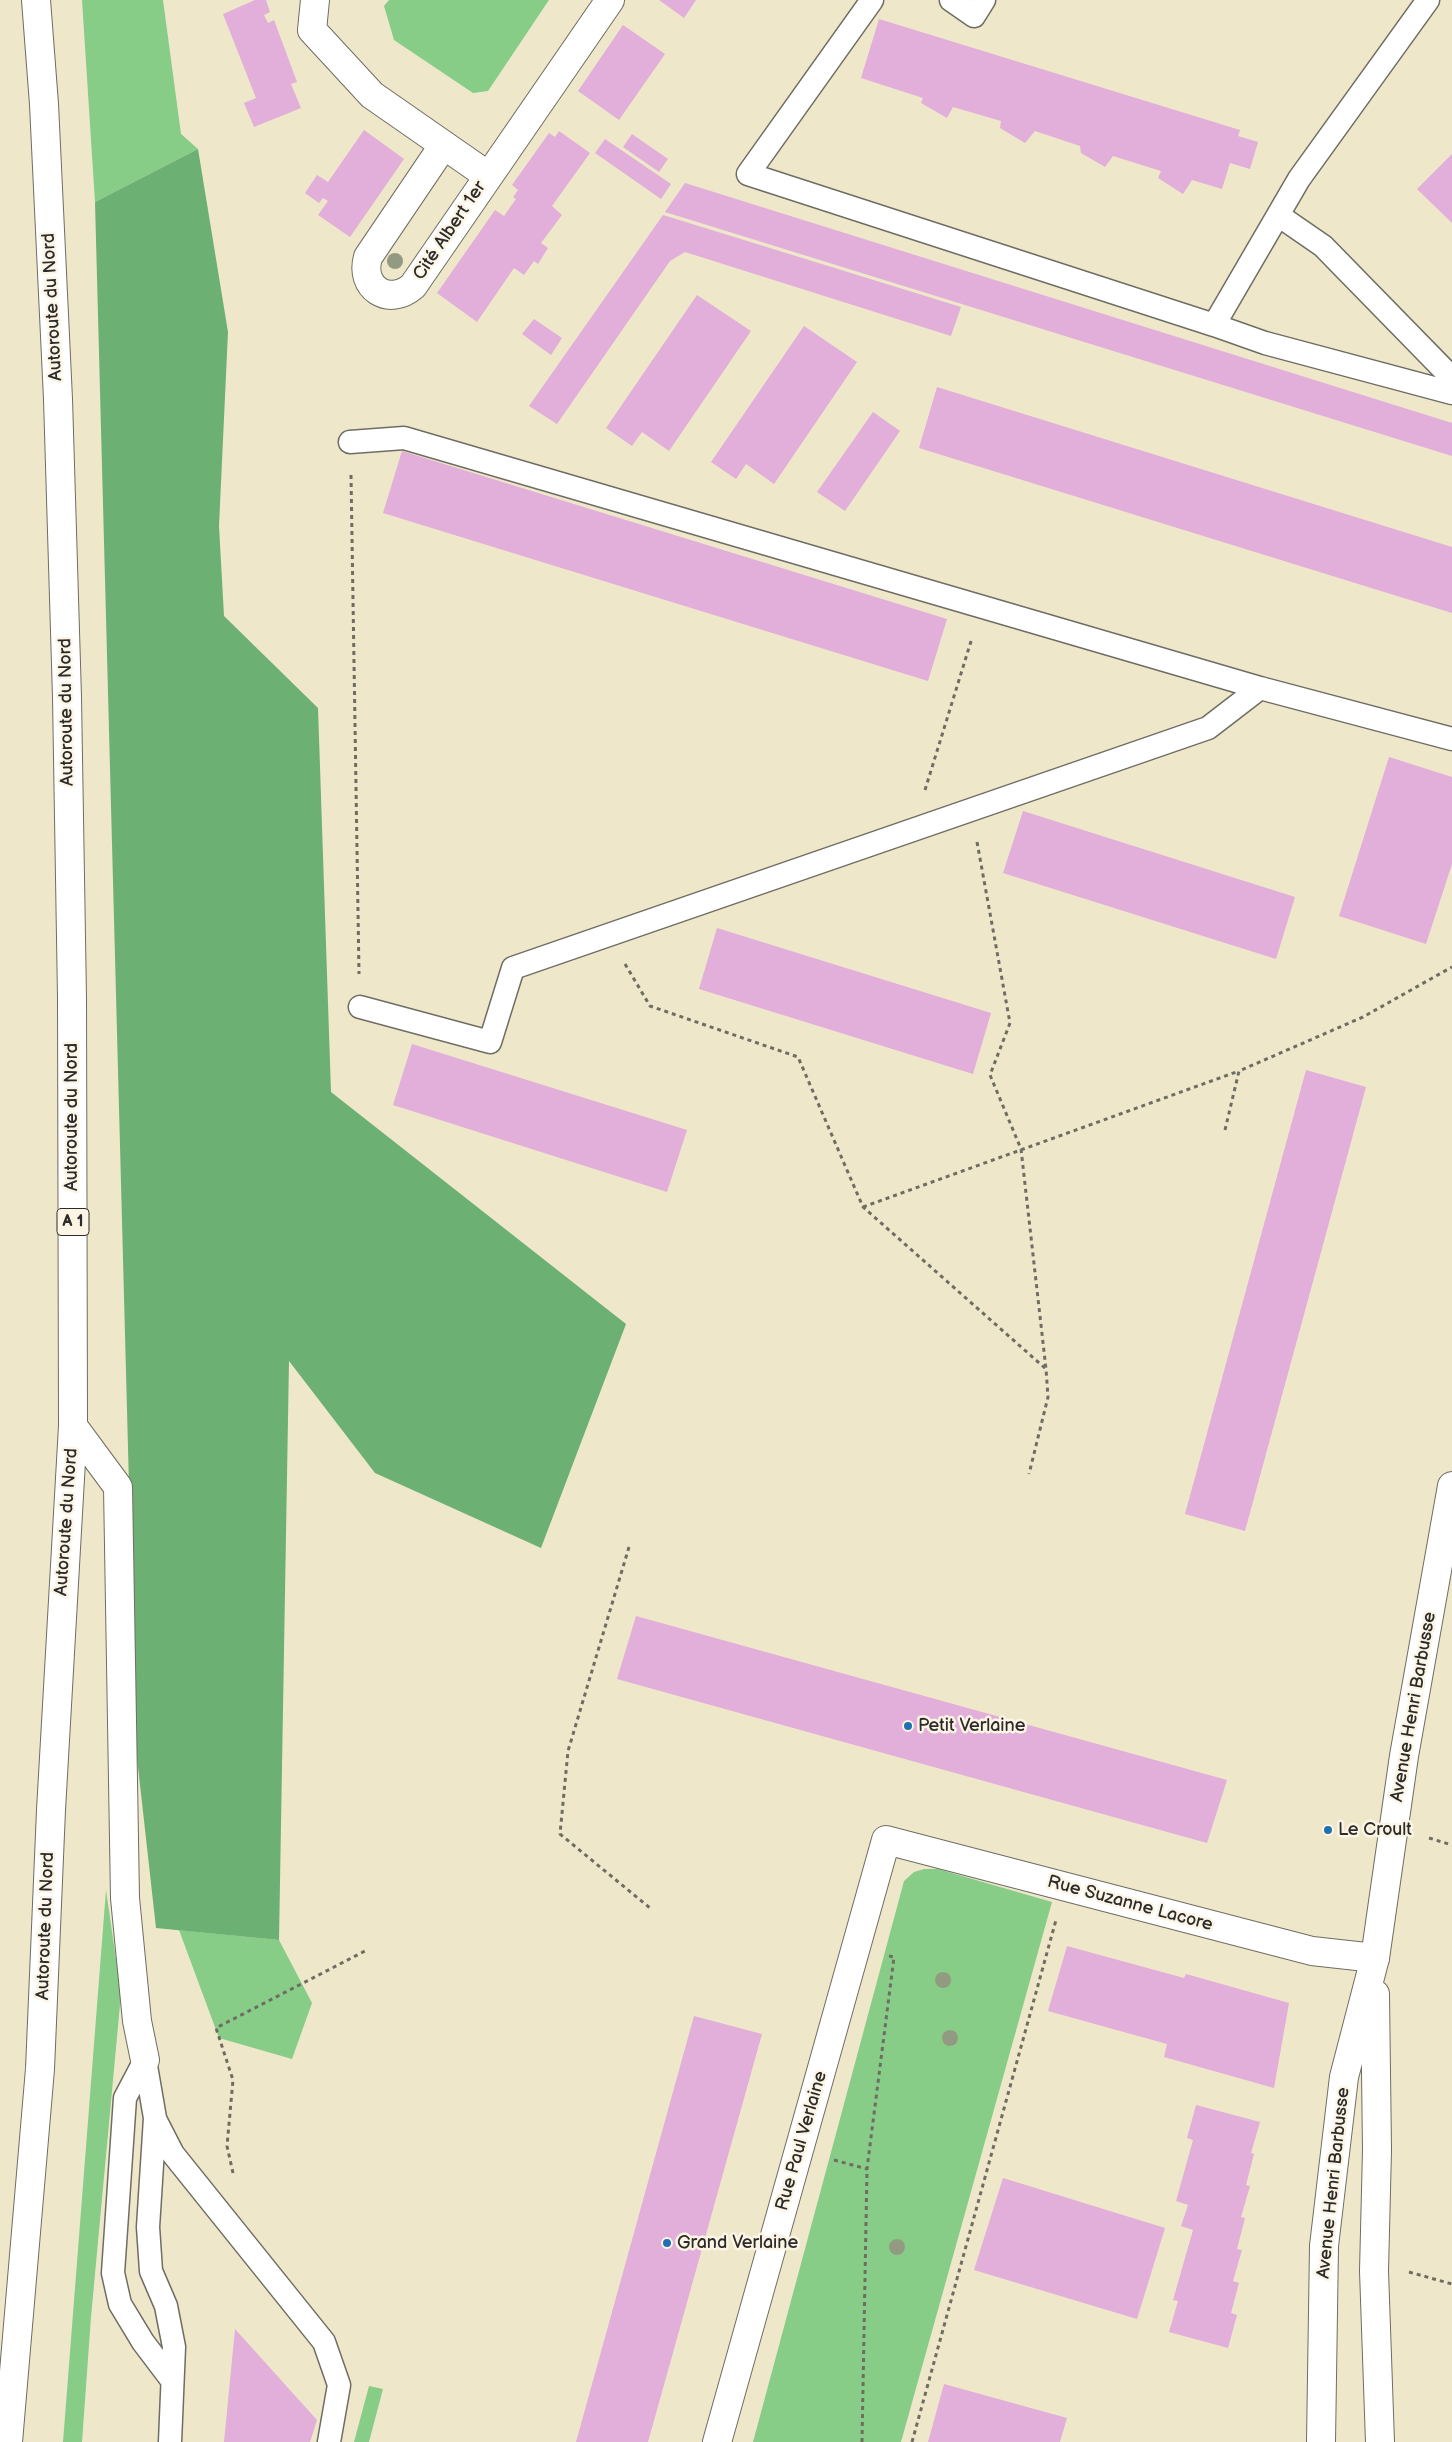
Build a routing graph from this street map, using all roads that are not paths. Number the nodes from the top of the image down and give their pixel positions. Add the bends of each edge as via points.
1 (36, 0) edge
2 (315, 0) edge
3 (610, 0) edge
4 (872, 0) edge
5 (951, 0) edge
6 (984, 0) edge
7 (1428, 0) edge
8 (443, 146) junction
9 (487, 176) junction
10 (1278, 214) junction
11 (1214, 325) junction
12 (1452, 378) edge
13 (1452, 394) edge
14 (350, 442) road end
15 (1260, 688) junction
16 (1452, 739) edge
17 (360, 1007) road end
18 (73, 1426) junction
19 (1452, 1486) edge
20 (886, 1840) joint
21 (1375, 1958) junction
22 (145, 2060) junction
23 (155, 2118) junction
24 (171, 2379) junction
25 (8, 2442) edge
26 (170, 2442) edge
27 (329, 2442) edge
28 (717, 2442) edge
29 (1321, 2442) edge
30 (1380, 2442) edge

1 - 18 main road, Autoroute du Nord / A 1 via 58,400 67,687
2 - 8 main road, Cité Albert 1er via 312,30 372,96
3 - 9 main road, Cité Albert 1er
4 - 11 lane via 748,174
5 - 6 lane via 974,16
7 - 10 lane via 1299,179
8 - 9 main road, Cité Albert 1er
8 - 9 main road, Cité Albert 1er via 368,257 366,274 375,289 398,295 413,286
10 - 11 lane
10 - 12 lane via 1323,246
11 - 13 lane via 1265,344
14 - 15 lane via 404,438
15 - 16 lane
15 - 17 lane via 1208,728 513,968 490,1042
18 - 22 main road via 118,1487 125,1898 137,2021
18 - 25 main road, Autoroute du Nord / A 1 via 40,2069
19 - 21 main road, Avenue Henri Barbusse via 1404,1756
20 - 21 main road, Rue Suzanne Lacore via 1312,1951
20 - 28 main road, Rue Paul Verlaine
21 - 29 main road, Avenue Henri Barbusse via 1344,2077 1324,2246
21 - 30 main road, Avenue Henri Barbusse via 1378,2150 1375,2262
22 - 23 lane
22 - 24 lane via 125,2098 113,2273 120,2304
23 - 24 lane via 148,2227 151,2272 166,2306 174,2347
23 - 27 lane via 173,2154 324,2342 339,2385
24 - 26 lane

